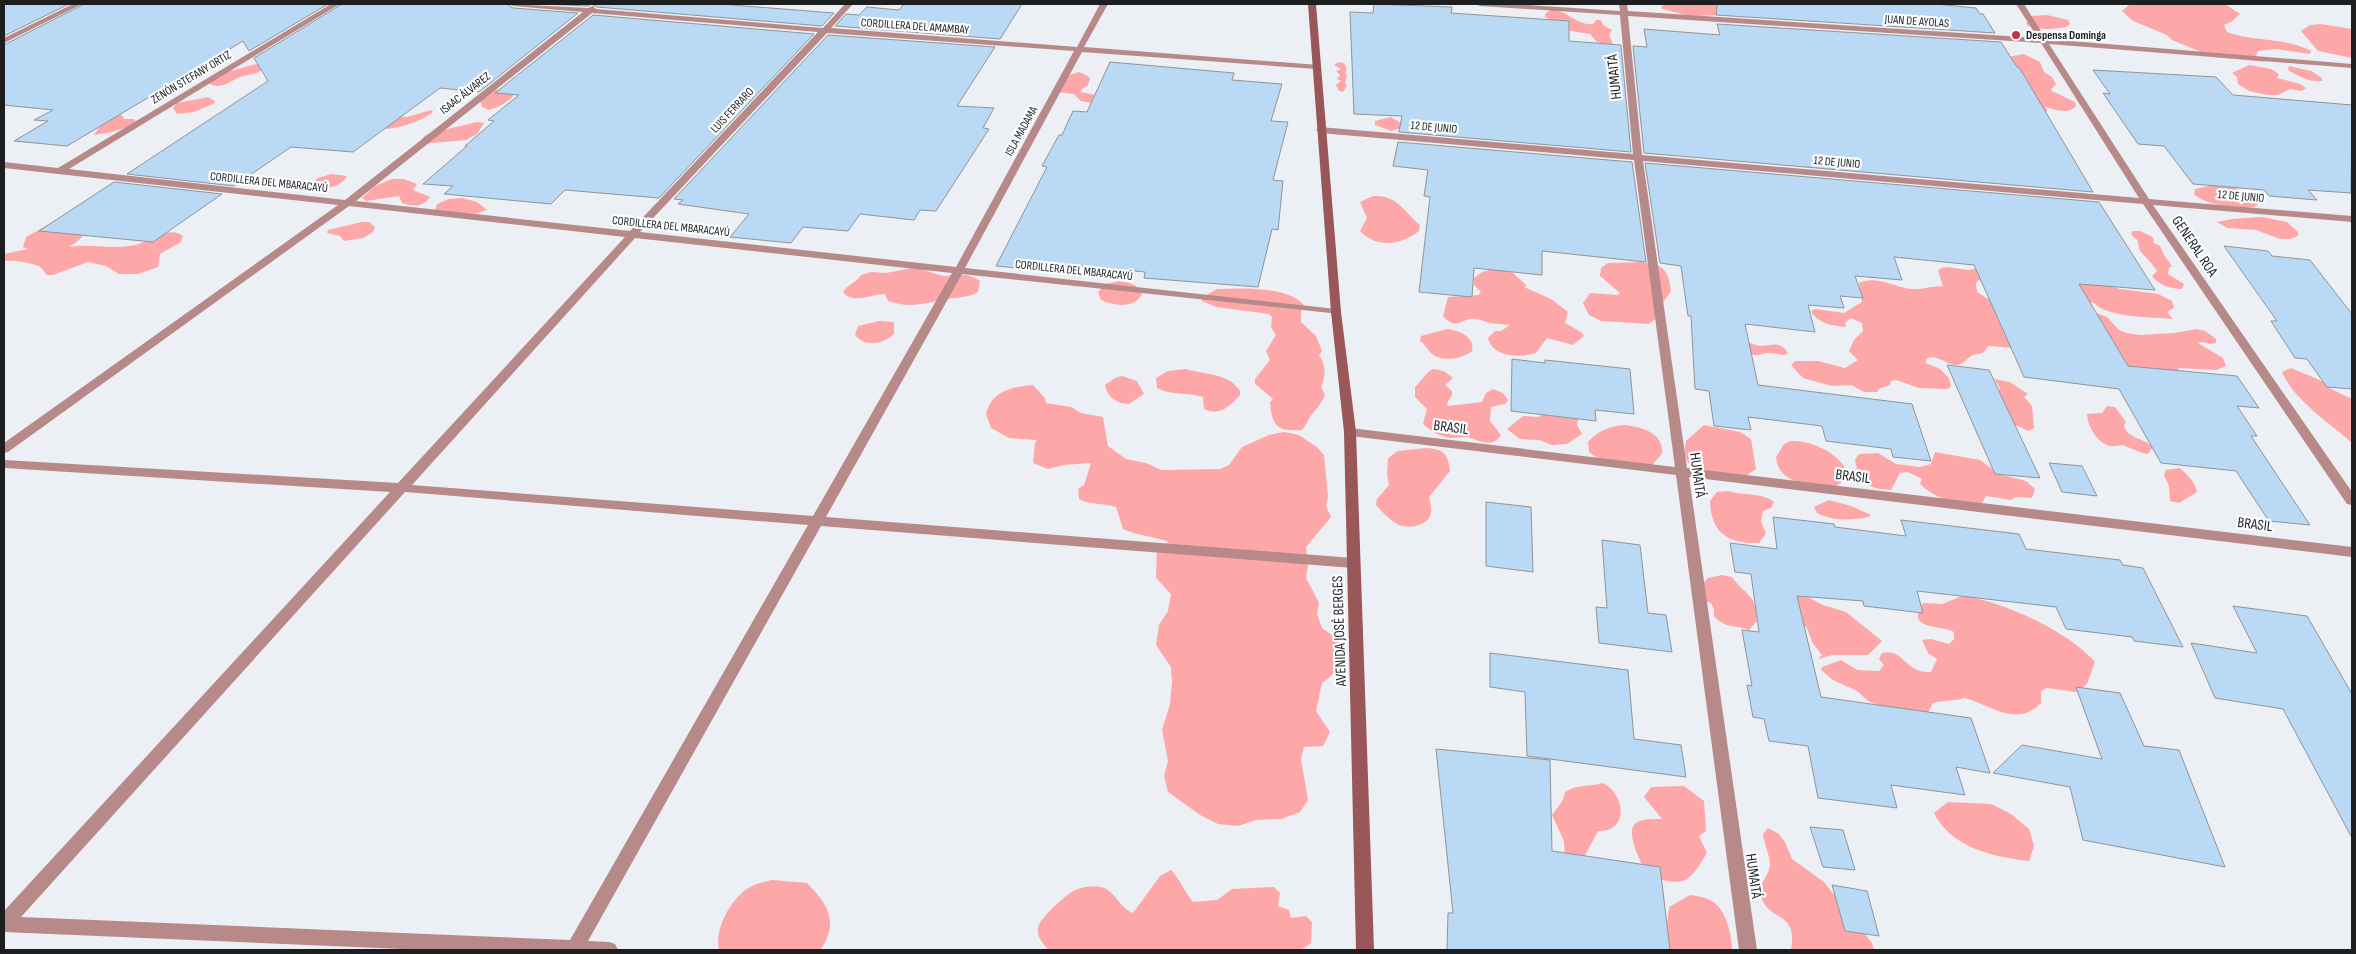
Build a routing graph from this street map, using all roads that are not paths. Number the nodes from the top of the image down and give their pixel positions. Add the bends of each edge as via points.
1 (78, 4) edge
2 (336, 4) edge
3 (513, 4) edge
4 (599, 4) edge
5 (849, 4) edge
6 (1104, 4) edge
7 (1312, 4) edge
8 (1480, 4) edge
9 (2020, 4) edge
10 (1623, 8) edge
11 (591, 10) junction
12 (824, 30) junction
13 (4, 41) edge
14 (2044, 41) junction
15 (1079, 50) junction
16 (2352, 66) edge
17 (1316, 67) junction
18 (1320, 130) junction
19 (1638, 158) junction
20 (4, 165) edge
21 (60, 171) junction
22 (2146, 201) junction
23 (347, 203) junction
24 (2352, 219) edge
25 (633, 234) junction
26 (959, 270) junction
27 (1336, 312) junction
28 (1350, 432) junction
29 (4, 449) edge
30 (4, 464) edge
31 (1681, 472) junction
32 (402, 488) junction
33 (2352, 501) edge
34 (817, 521) junction
35 (2352, 552) edge
36 (1353, 563) junction
37 (4, 924) edge
38 (574, 950) edge
39 (609, 950) edge
40 (1365, 950) edge
41 (1748, 950) edge

1 - 13 street
2 - 21 street, ZENÓN STEFANY ORTIZ
3 - 11 street, CORDILLERA DEL AMAMBAY
4 - 11 street, ISAAC ÁLVAREZ
5 - 12 street, LUIS FERRARO
6 - 15 street, ISLA MADAMA
7 - 17 main road, AVENIDA JOSÉ BERGES
8 - 10 street, JUAN DE AYOLAS
9 - 14 street, GENERAL ROA
10 - 14 street, JUAN DE AYOLAS
10 - 19 street, HUMAITÁ
11 - 12 street, CORDILLERA DEL AMAMBAY
11 - 23 street, ISAAC ÁLVAREZ
12 - 15 street, CORDILLERA DEL AMAMBAY
12 - 25 street, LUIS FERRARO
14 - 16 street, JUAN DE AYOLAS
14 - 22 street, GENERAL ROA
15 - 17 street, CORDILLERA DEL AMAMBAY
15 - 26 street, ISLA MADAMA
17 - 18 main road, AVENIDA JOSÉ BERGES
18 - 19 street, 12 DE JUNIO
18 - 27 main road, AVENIDA JOSÉ BERGES
19 - 22 street, 12 DE JUNIO
19 - 31 street, HUMAITÁ
20 - 21 street, CORDILLERA DEL MBARACAYÚ
21 - 23 street, CORDILLERA DEL MBARACAYÚ
22 - 24 street, 12 DE JUNIO
22 - 33 street, GENERAL ROA
23 - 25 street, CORDILLERA DEL MBARACAYÚ
23 - 29 street, ISAAC ÁLVAREZ
25 - 26 street, CORDILLERA DEL MBARACAYÚ
25 - 32 street, LUIS FERRARO
26 - 27 street, CORDILLERA DEL MBARACAYÚ
26 - 34 street, ISLA MADAMA
27 - 28 main road, AVENIDA JOSÉ BERGES
28 - 31 street, BRASIL
28 - 36 main road, AVENIDA JOSÉ BERGES
30 - 32 street
31 - 35 street, BRASIL
31 - 41 street, HUMAITÁ
32 - 34 street
32 - 37 street, LUIS FERRARO
34 - 36 street
34 - 38 street, ISLA MADAMA
36 - 40 main road, AVENIDA JOSÉ BERGES
37 - 38 street
38 - 39 street

